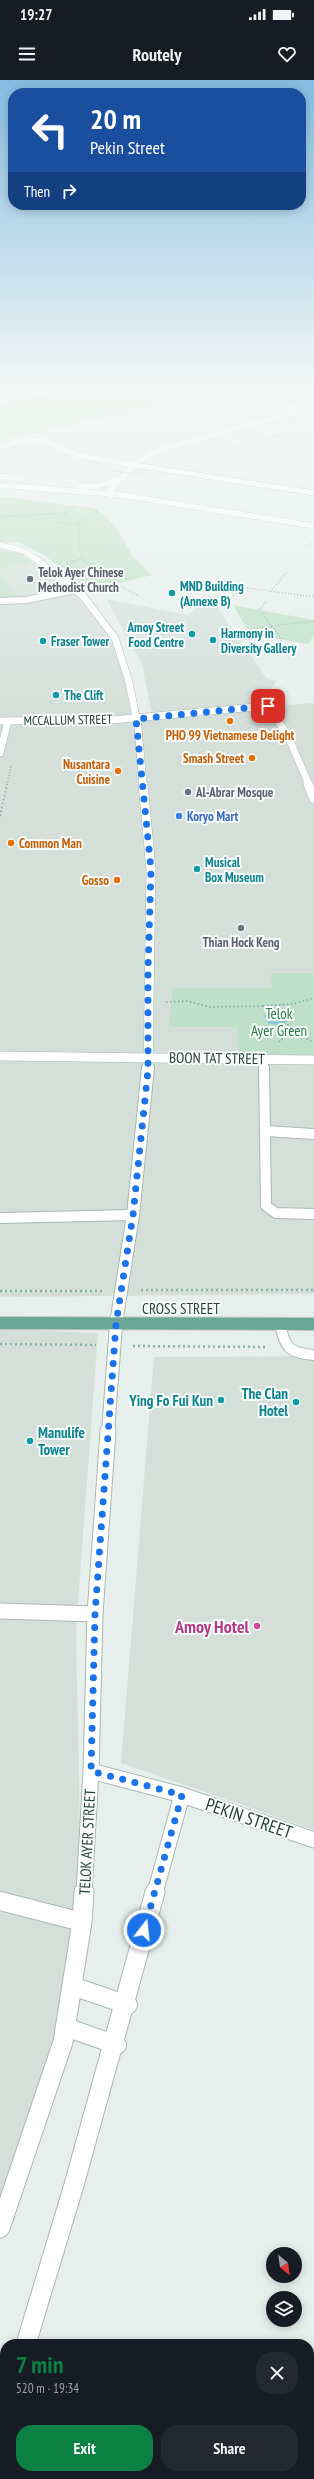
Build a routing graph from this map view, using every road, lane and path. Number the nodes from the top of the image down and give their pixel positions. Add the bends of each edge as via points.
1 (134, 497) edge
2 (76, 503) dead end
3 (99, 507) dead end
4 (67, 513) junction
5 (0, 517) edge
6 (79, 524) junction
7 (314, 526) edge
8 (314, 540) edge
9 (0, 546) edge
10 (308, 547) dead end
11 (286, 573) dead end
12 (76, 590) junction
13 (270, 592) junction
14 (139, 596) dead end
15 (233, 596) dead end
16 (314, 597) edge
17 (0, 601) edge
18 (266, 602) dead end
19 (314, 622) edge
20 (271, 626) junction
21 (239, 631) dead end
22 (280, 643) dead end
23 (134, 704) junction
24 (149, 717) junction
25 (136, 719) junction
26 (4, 721) edge
27 (0, 753) edge
28 (11, 763) dead end
29 (314, 799) edge
30 (0, 816) edge
31 (314, 998) edge
32 (149, 1003) junction
33 (262, 1006) junction
34 (314, 1044) edge
35 (0, 1056) edge
36 (148, 1057) junction
37 (264, 1059) junction
38 (314, 1060) edge
39 (266, 1131) junction
40 (314, 1134) edge
41 (314, 1214) edge
42 (133, 1215) junction
43 (0, 1218) edge
44 (137, 1290) dead end
45 (314, 1290) edge
46 (0, 1291) edge
47 (106, 1291) dead end
48 (0, 1323) edge
49 (116, 1324) junction
50 (280, 1324) junction
51 (314, 1324) edge
52 (0, 1344) edge
53 (115, 1346) junction
54 (286, 1347) junction
55 (314, 1355) edge
56 (0, 1611) edge
57 (95, 1614) junction
58 (91, 1771) junction
59 (182, 1795) junction
60 (314, 1840) edge
61 (0, 1901) edge
62 (82, 1922) junction
63 (72, 1986) junction
64 (127, 2005) junction
65 (65, 2027) junction
66 (116, 2045) junction
67 (0, 2228) edge
68 (28, 2339) edge

1 - 7 street
2 - 4 path
3 - 6 path
4 - 5 path via 44,512
4 - 6 path via 58,523
6 - 14 path via 78,545 82,559 116,588
8 - 10 path
9 - 12 street, TELOK AYER STREET via 14,548 38,560
11 - 13 path
12 - 17 lane via 26,600
12 - 23 street, TELOK AYER STREET via 115,638
13 - 15 path via 240,587
13 - 16 path
18 - 20 path via 260,609
19 - 20 path
20 - 21 path
20 - 22 path via 282,639
23 - 24 street
23 - 25 street, TELOK AYER STREET
24 - 25 street, MCCALLUM STREET
24 - 29 street, MCCALLUM STREET via 268,706 302,766
25 - 26 street, MCCALLUM STREET
25 - 32 street, TELOK AYER STREET via 151,869
26 - 27 street
28 - 30 path
31 - 33 path via 291,1004
32 - 33 path via 187,1000 210,1007
32 - 36 street, TELOK AYER STREET
33 - 34 path
35 - 36 street, BOON TAT STREET
36 - 37 street, BOON TAT STREET
36 - 42 street, TELOK AYER STREET
37 - 38 street, BOON TAT STREET
37 - 39 lane
39 - 40 lane
39 - 41 lane via 266,1206 276,1213
42 - 43 lane
42 - 49 street, TELOK AYER STREET
44 - 45 path
46 - 47 path
48 - 49 main road, CROSS STREET
49 - 50 main road, CROSS STREET
49 - 53 street, TELOK AYER STREET
50 - 51 main road, CROSS STREET
50 - 54 lane
52 - 53 path
53 - 54 path
53 - 57 street, TELOK AYER STREET
54 - 55 lane via 296,1354
56 - 57 street
57 - 58 street, TELOK AYER STREET
58 - 59 street, PEKIN STREET
58 - 62 street, TELOK AYER STREET
59 - 60 street, PEKIN STREET
59 - 64 street
61 - 62 lane
62 - 63 street, TELOK AYER STREET
63 - 64 lane
63 - 65 street, TELOK AYER STREET
64 - 66 street
65 - 66 lane
65 - 67 street, TELOK AYER STREET via 63,2042
66 - 68 street

